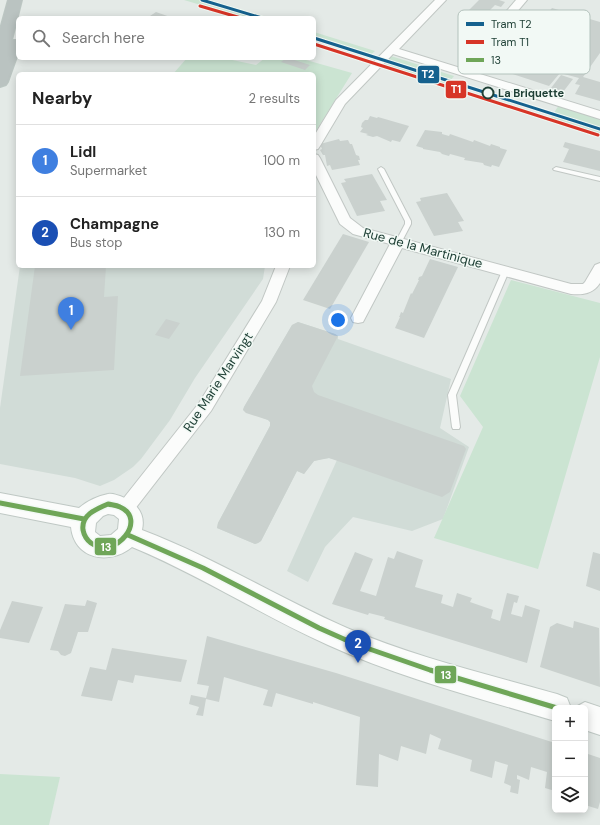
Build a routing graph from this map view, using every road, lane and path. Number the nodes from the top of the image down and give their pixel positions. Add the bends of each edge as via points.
1 (15, 0) edge
2 (28, 0) edge
3 (441, 0) edge
4 (522, 0) edge
5 (513, 10) edge
6 (23, 16) edge
7 (16, 38) edge
8 (391, 50) junction
9 (0, 57) edge
10 (458, 71) edge
11 (468, 74) edge
12 (0, 82) edge
13 (600, 115) edge
14 (316, 143) edge
15 (316, 168) edge
16 (381, 169) dead end
17 (556, 169) dead end
18 (318, 179) edge
19 (600, 179) edge
20 (398, 242) junction
21 (282, 268) edge
22 (600, 268) edge
23 (505, 271) junction
24 (358, 318) dead end
25 (456, 427) dead end
26 (0, 502) edge
27 (125, 509) junction
28 (84, 519) junction
29 (128, 534) junction
30 (552, 707) edge
31 (588, 717) edge
32 (600, 721) edge

1 - 9 highway
2 - 6 highway
3 - 8 street
4 - 5 street
7 - 12 highway
8 - 10 street
8 - 14 street via 340,102
11 - 13 street
15 - 18 street, Rue de la Martinique
16 - 20 lane via 408,221
17 - 19 lane
18 - 20 street, Rue de la Martinique via 348,225 358,231
20 - 23 street, Rue de la Martinique
20 - 24 street
21 - 27 street, Rue Marie Marvingt via 269,302 205,407
22 - 23 street, Rue de la Martinique via 586,290 571,289
23 - 25 lane via 452,395
26 - 28 street
27 - 28 street via 112,504 103,505 94,509
27 - 29 street via 131,519
28 - 29 street via 83,536 97,546 117,544
29 - 30 street via 214,572 318,628 355,644 422,668
31 - 32 street

